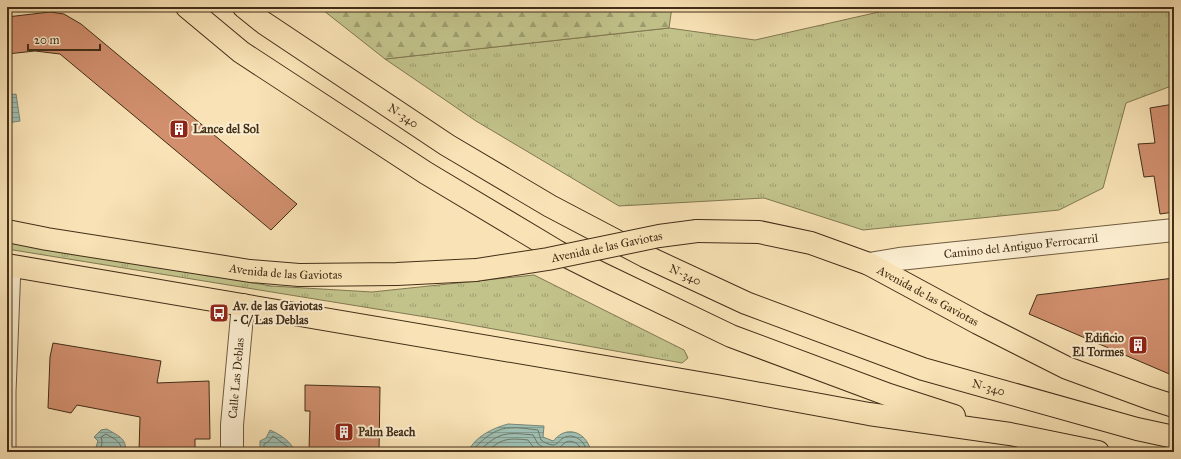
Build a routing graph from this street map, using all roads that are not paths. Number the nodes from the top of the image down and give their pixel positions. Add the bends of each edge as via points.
1 (187, 7) edge
2 (244, 7) edge
3 (1174, 230) edge
4 (7, 231) edge
5 (869, 264) junction
6 (10, 266) edge
7 (243, 305) junction
8 (8, 392) edge
9 (1174, 406) edge
10 (1010, 434) junction
11 (1174, 437) edge
12 (8, 452) edge
13 (232, 452) edge
14 (1098, 452) edge

1 - 10 main road via 241,52 426,173 558,252 731,336 889,394
2 - 11 main road, N-340 via 447,145 550,206 645,256 746,303 924,369
3 - 5 street, Camino del Antiguo Ferrocarril
4 - 5 main road, Avenida de las Gaviotas, bridge via 250,271 299,275 476,270 697,231 759,232 811,242
5 - 9 main road, Avenida de las Gaviotas via 1067,368
6 - 7 main road
6 - 8 lane
7 - 10 main road via 869,414
7 - 13 street, Calle Las Deblas via 232,425
8 - 12 lane
10 - 14 main road

